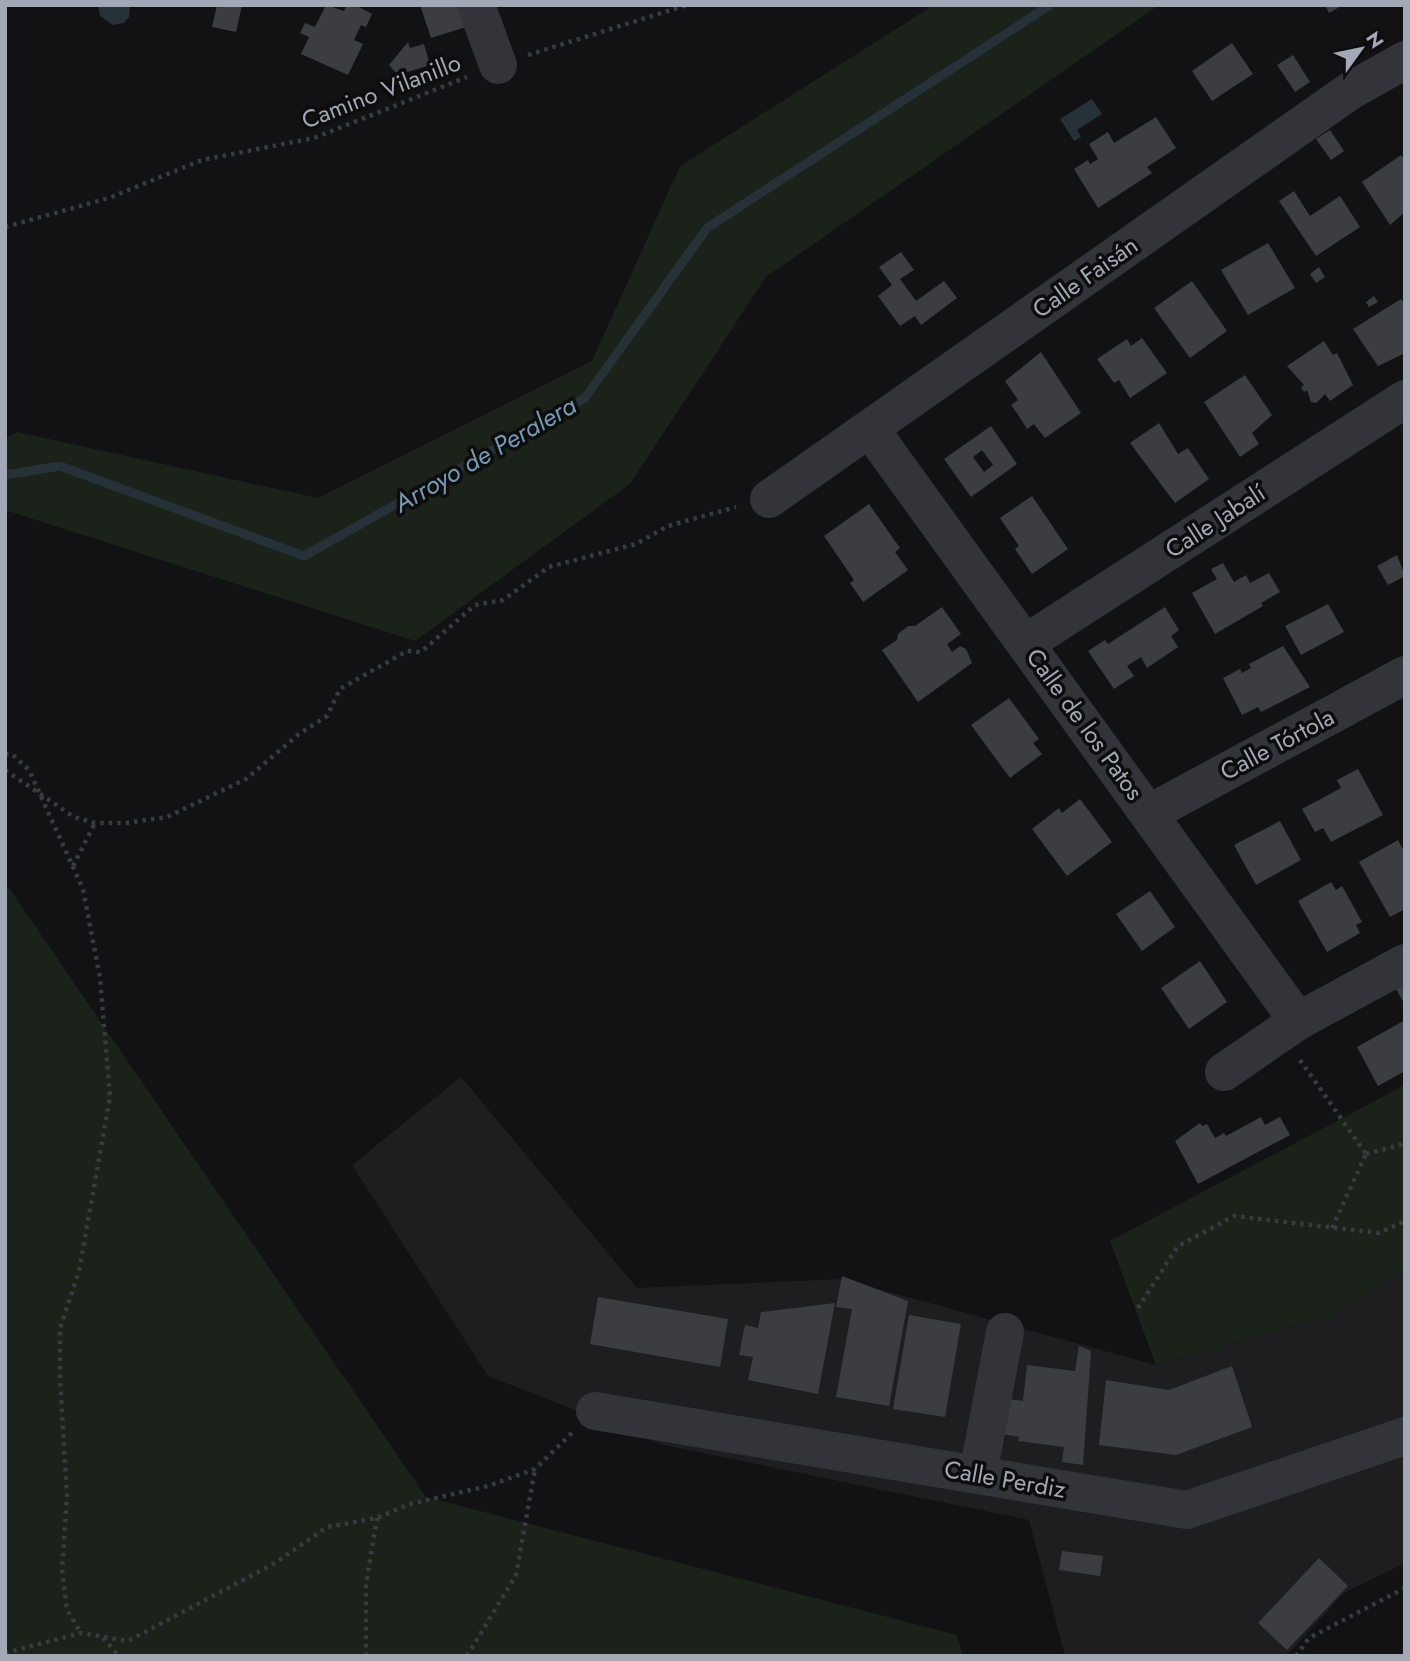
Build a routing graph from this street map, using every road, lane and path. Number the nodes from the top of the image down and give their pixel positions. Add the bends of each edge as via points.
1 (476, 5) edge
2 (687, 5) edge
3 (1405, 60) edge
4 (498, 65) junction
5 (5, 227) edge
6 (1405, 399) edge
7 (870, 429) junction
8 (769, 499) joint
9 (1026, 643) junction
10 (1405, 676) edge
11 (5, 754) edge
12 (5, 770) edge
13 (44, 799) junction
14 (1150, 813) junction
15 (95, 823) junction
16 (73, 866) junction
17 (1405, 963) edge
18 (1290, 1027) junction
19 (1224, 1072) dead end
20 (1405, 1139) edge
21 (1366, 1154) junction
22 (1405, 1221) edge
23 (1332, 1228) junction
24 (1138, 1308) dead end
25 (1005, 1332) dead end
26 (595, 1411) joint
27 (1405, 1436) edge
28 (535, 1469) junction
29 (978, 1474) junction
30 (377, 1518) junction
31 (1405, 1588) edge
32 (81, 1633) junction
33 (101, 1636) junction
34 (5, 1653) edge
35 (119, 1656) edge
36 (366, 1656) edge
37 (467, 1656) edge
38 (1296, 1656) edge

1 - 4 street
2 - 4 path, Camino Vilanillo
3 - 7 street, Calle Faisán via 1350,91
4 - 5 path, Camino Vilanillo via 314,138 202,160 109,198
6 - 9 street, Calle Jabalí
7 - 8 street, Calle Faisán
7 - 9 street, Calle de los Patos
8 - 15 path via 668,526 636,544 550,567 503,600 475,606 421,652 407,651 340,689 327,716 246,779 167,817 126,824
9 - 14 street, Calle de los Patos
10 - 14 street, Calle Tórtola
11 - 13 path via 12,754 29,770
12 - 13 path
13 - 15 path via 74,817
13 - 16 path
14 - 18 street, Calle de los Patos
15 - 16 path
16 - 32 path via 83,889 100,978 110,1097 79,1271 60,1328 67,1495 62,1570 67,1610
17 - 18 street
18 - 19 street
18 - 21 path
20 - 21 path via 1400,1145
21 - 23 path
22 - 23 path via 1379,1233
23 - 24 path via 1234,1216 1178,1247
25 - 29 street
26 - 28 path
26 - 29 street, Calle Perdiz
27 - 29 street, Calle Perdiz via 1187,1510
28 - 30 path via 488,1486 410,1504
28 - 37 path via 516,1575
30 - 33 path via 327,1527 275,1563 128,1642
30 - 36 path via 366,1584
31 - 38 path via 1310,1638
32 - 33 path
32 - 34 path
33 - 35 path

